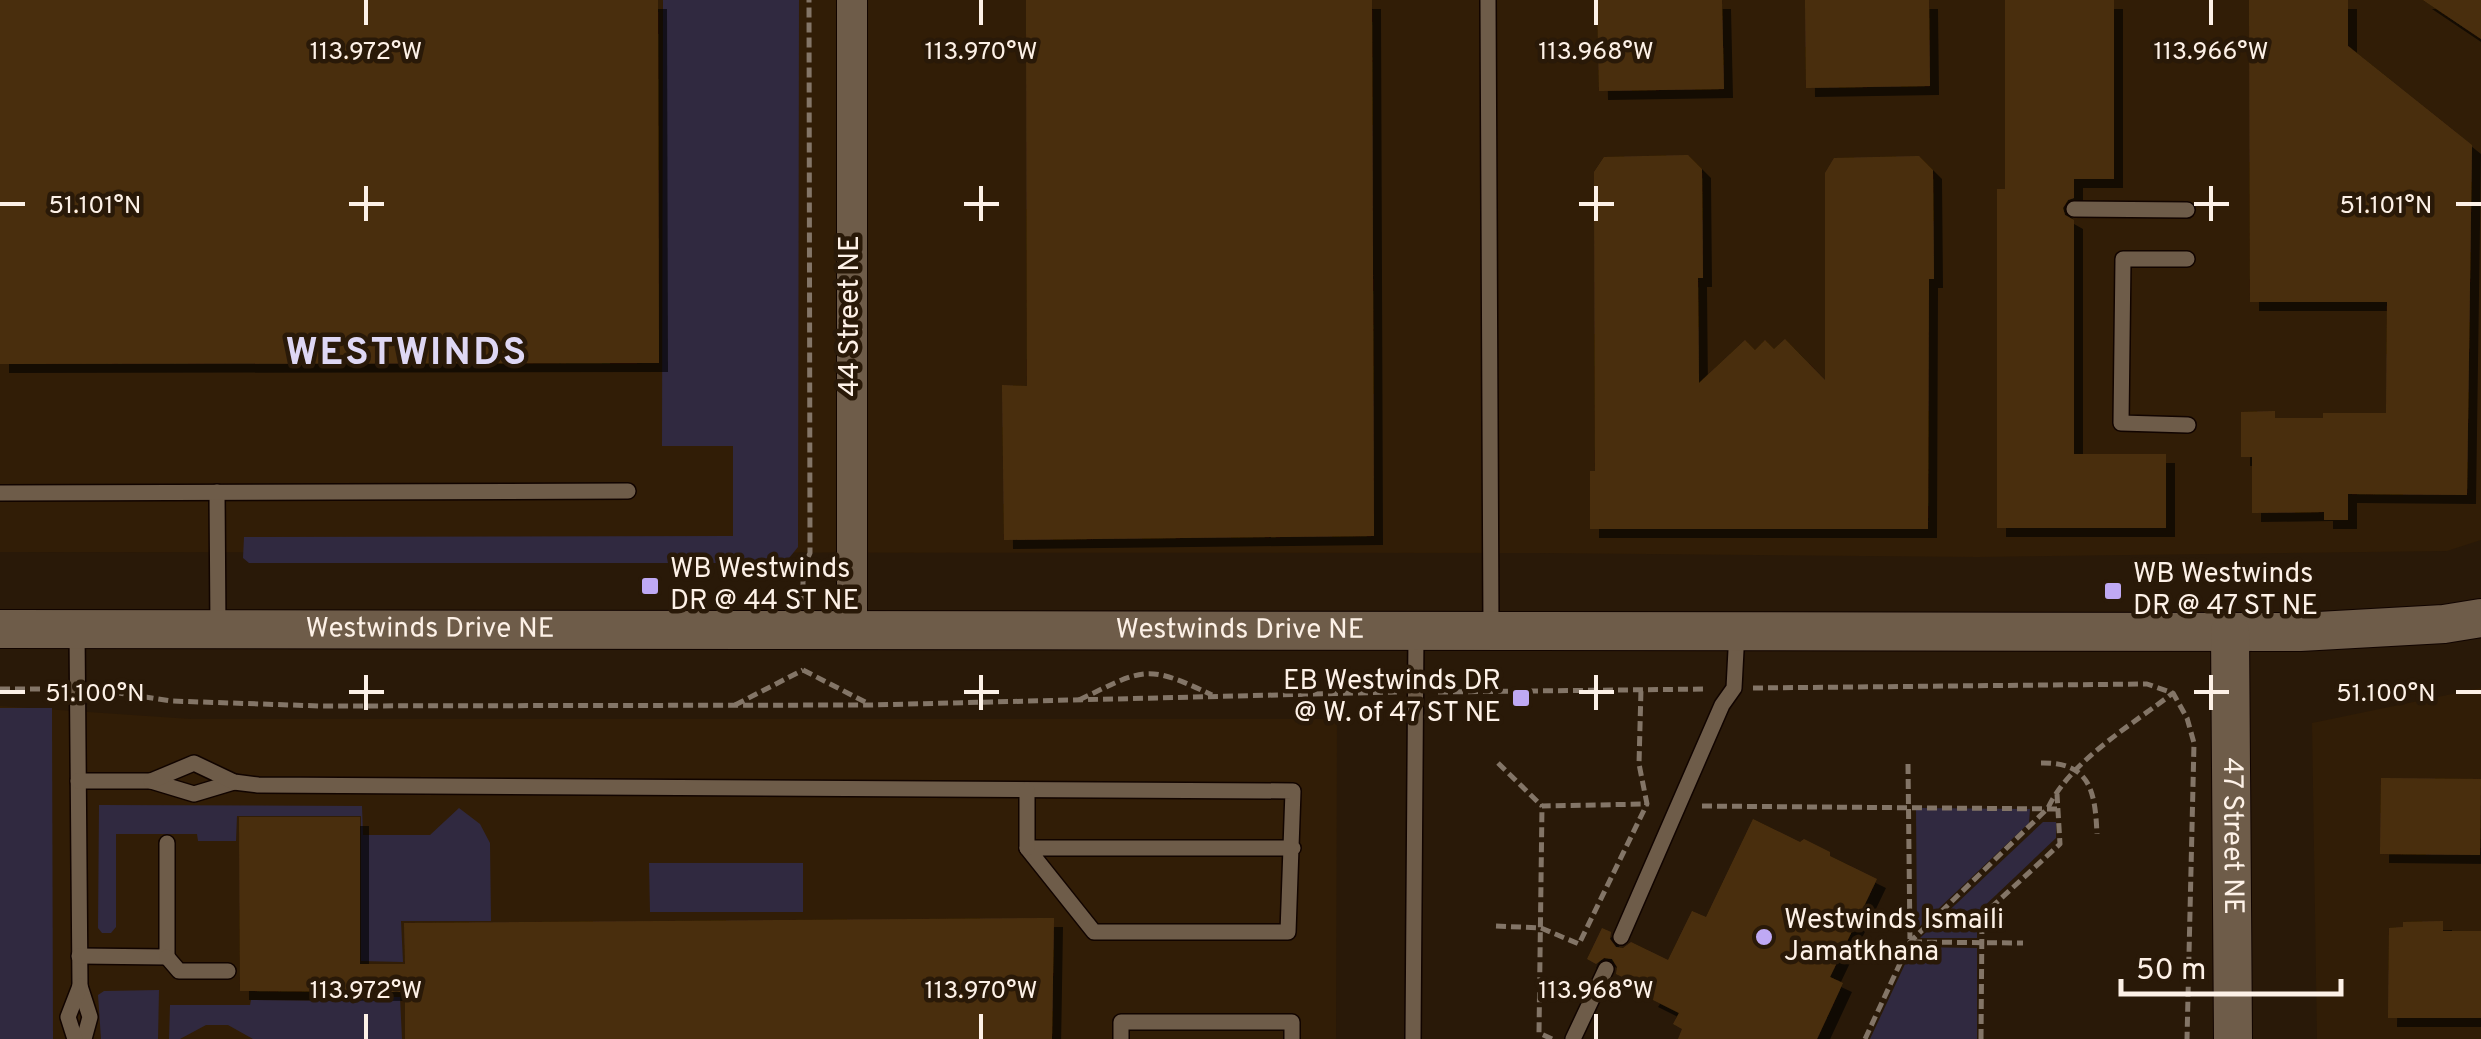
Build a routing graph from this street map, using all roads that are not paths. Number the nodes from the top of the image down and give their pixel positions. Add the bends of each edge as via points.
1 (852, 0) edge
2 (1488, 0) edge
3 (2074, 209) dead end
4 (2187, 210) dead end
5 (2187, 259) dead end
6 (2188, 424) dead end
7 (628, 491) dead end
8 (0, 492) edge
9 (217, 492) junction
10 (2481, 618) edge
11 (0, 629) edge
12 (77, 629) junction
13 (1491, 630) junction
14 (1736, 630) junction
15 (218, 631) junction
16 (1416, 631) junction
17 (2230, 631) junction
18 (852, 633) junction
19 (78, 780) junction
20 (151, 781) junction
21 (234, 782) junction
22 (1026, 790) junction
23 (166, 843) dead end
24 (1027, 848) junction
25 (1293, 848) junction
26 (1621, 937) dead end
27 (80, 956) junction
28 (167, 957) junction
29 (1606, 969) dead end
30 (228, 970) dead end
31 (80, 986) junction
32 (75, 1039) edge
33 (84, 1039) edge
34 (1121, 1039) edge
35 (1292, 1039) edge
36 (1413, 1039) edge
37 (1573, 1039) edge
38 (2233, 1039) edge

1 - 18 street, 44 Street NE
2 - 13 lane
3 - 4 lane
5 - 6 lane via 2123,259 2120,423
7 - 9 lane
8 - 9 lane
9 - 15 lane
10 - 17 street, Westwinds Drive NE
11 - 12 street, Westwinds Drive NE
12 - 15 street, Westwinds Drive NE
12 - 19 lane
13 - 14 street, Westwinds Drive NE
13 - 16 street, Westwinds Drive NE
14 - 17 street, Westwinds Drive NE
14 - 26 lane via 1734,688
15 - 18 street, Westwinds Drive NE
16 - 18 street, Westwinds Drive NE
16 - 36 lane
17 - 38 street, 47 Street NE
19 - 20 lane
19 - 27 lane
20 - 21 lane via 194,794
20 - 21 lane via 194,763
21 - 22 lane
22 - 24 lane
22 - 25 lane via 1292,791
23 - 28 lane
24 - 25 lane
24 - 25 lane via 1094,932 1288,932
27 - 28 lane
27 - 31 lane
28 - 30 lane via 180,970
29 - 37 lane
31 - 32 lane via 68,1017
31 - 33 lane via 90,1018
34 - 35 lane via 1121,1022 1292,1022

